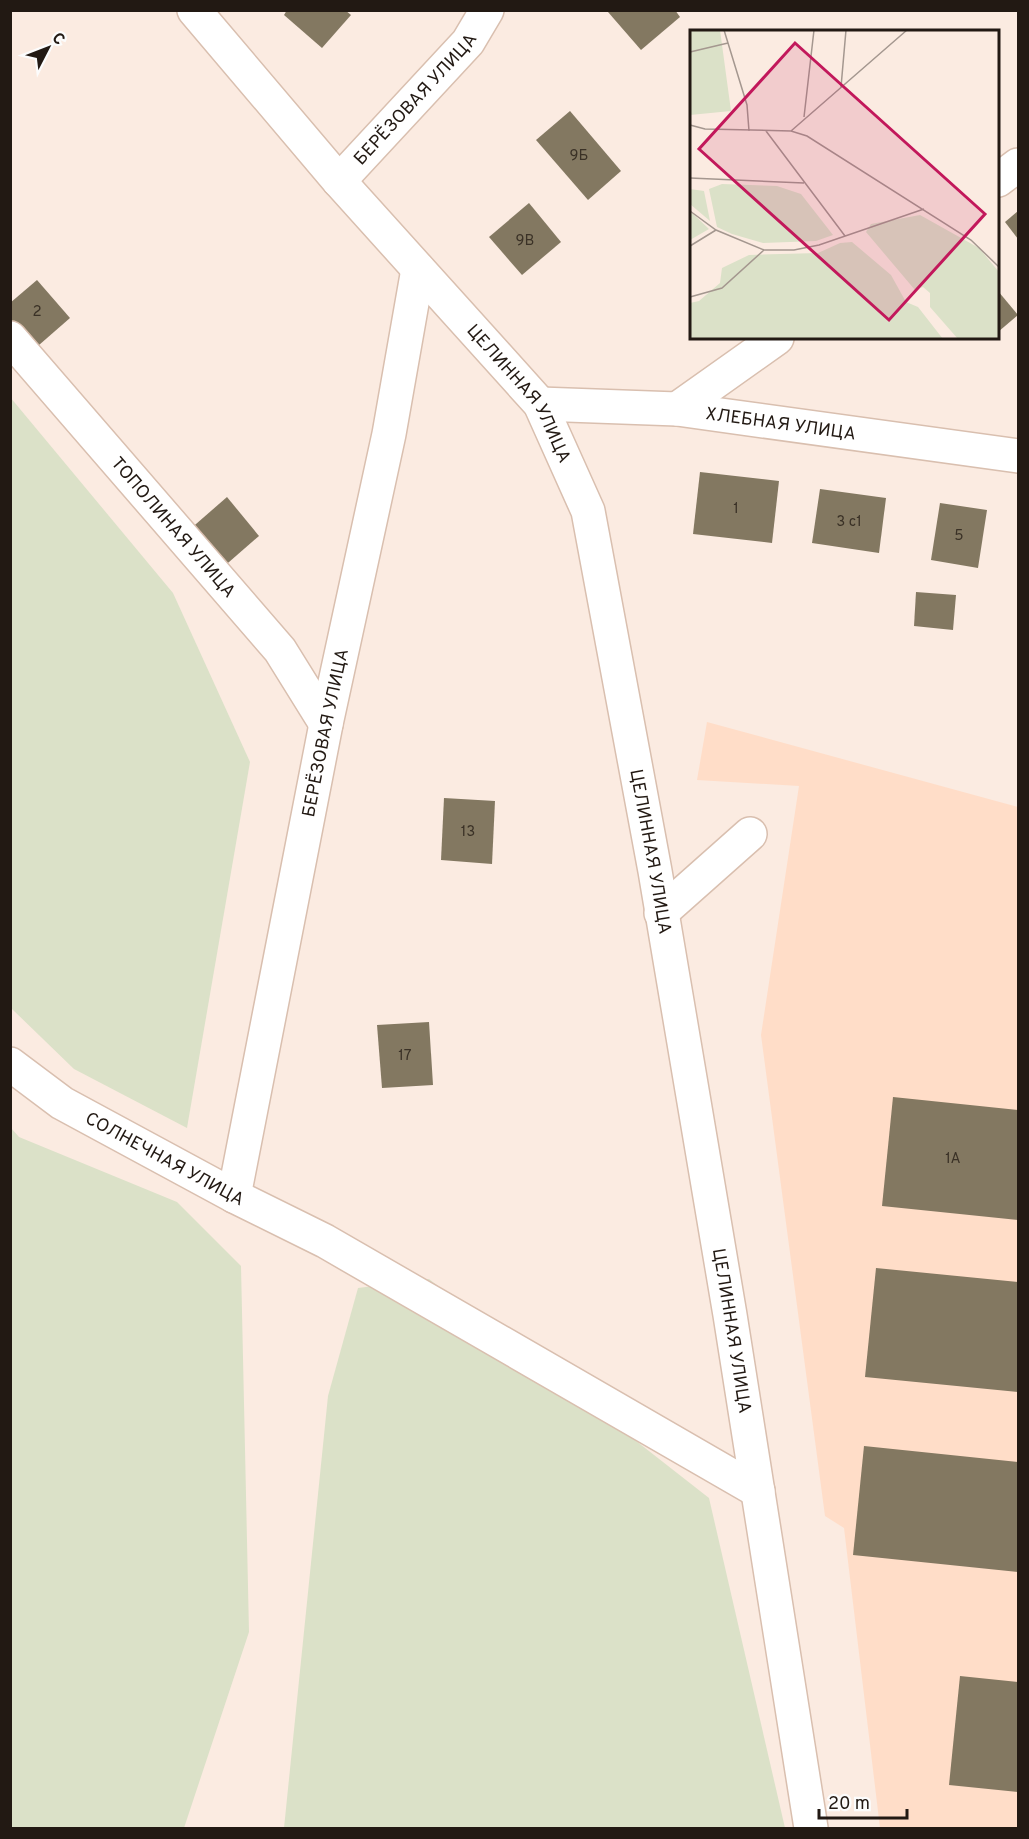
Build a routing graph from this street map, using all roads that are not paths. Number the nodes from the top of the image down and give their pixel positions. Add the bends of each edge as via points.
1 (194, 10) edge
2 (487, 10) edge
3 (1018, 165) edge
4 (999, 179) edge
5 (339, 182) junction
6 (418, 268) junction
7 (10, 338) edge
8 (776, 339) edge
9 (540, 404) junction
10 (677, 409) junction
11 (1017, 454) edge
12 (326, 724) junction
13 (750, 834) dead end
14 (661, 913) junction
15 (10, 1064) edge
16 (234, 1196) junction
17 (758, 1491) junction
18 (811, 1828) edge

1 - 5 street, ЦЕЛИННАЯ УЛИЦА
2 - 5 street, БЕРЁЗОВАЯ УЛИЦА via 468,42
3 - 4 street
5 - 6 street, ЦЕЛИННАЯ УЛИЦА
6 - 9 street, ЦЕЛИННАЯ УЛИЦА
6 - 12 street, БЕРЁЗОВАЯ УЛИЦА via 389,434
7 - 12 street, ТОПОЛИНАЯ УЛИЦА via 280,650
8 - 10 street
9 - 10 street, ХЛЕБНАЯ УЛИЦА
9 - 14 street, ЦЕЛИННАЯ УЛИЦА via 588,511
10 - 11 street, ХЛЕБНАЯ УЛИЦА
12 - 16 street, БЕРЁЗОВАЯ УЛИЦА
13 - 14 street
14 - 17 street, ЦЕЛИННАЯ УЛИЦА
15 - 16 street, СОЛНЕЧНАЯ УЛИЦА via 62,1104
16 - 17 street, СОЛНЕЧНАЯ УЛИЦА via 325,1241
17 - 18 street, ЦЕЛИННАЯ УЛИЦА

